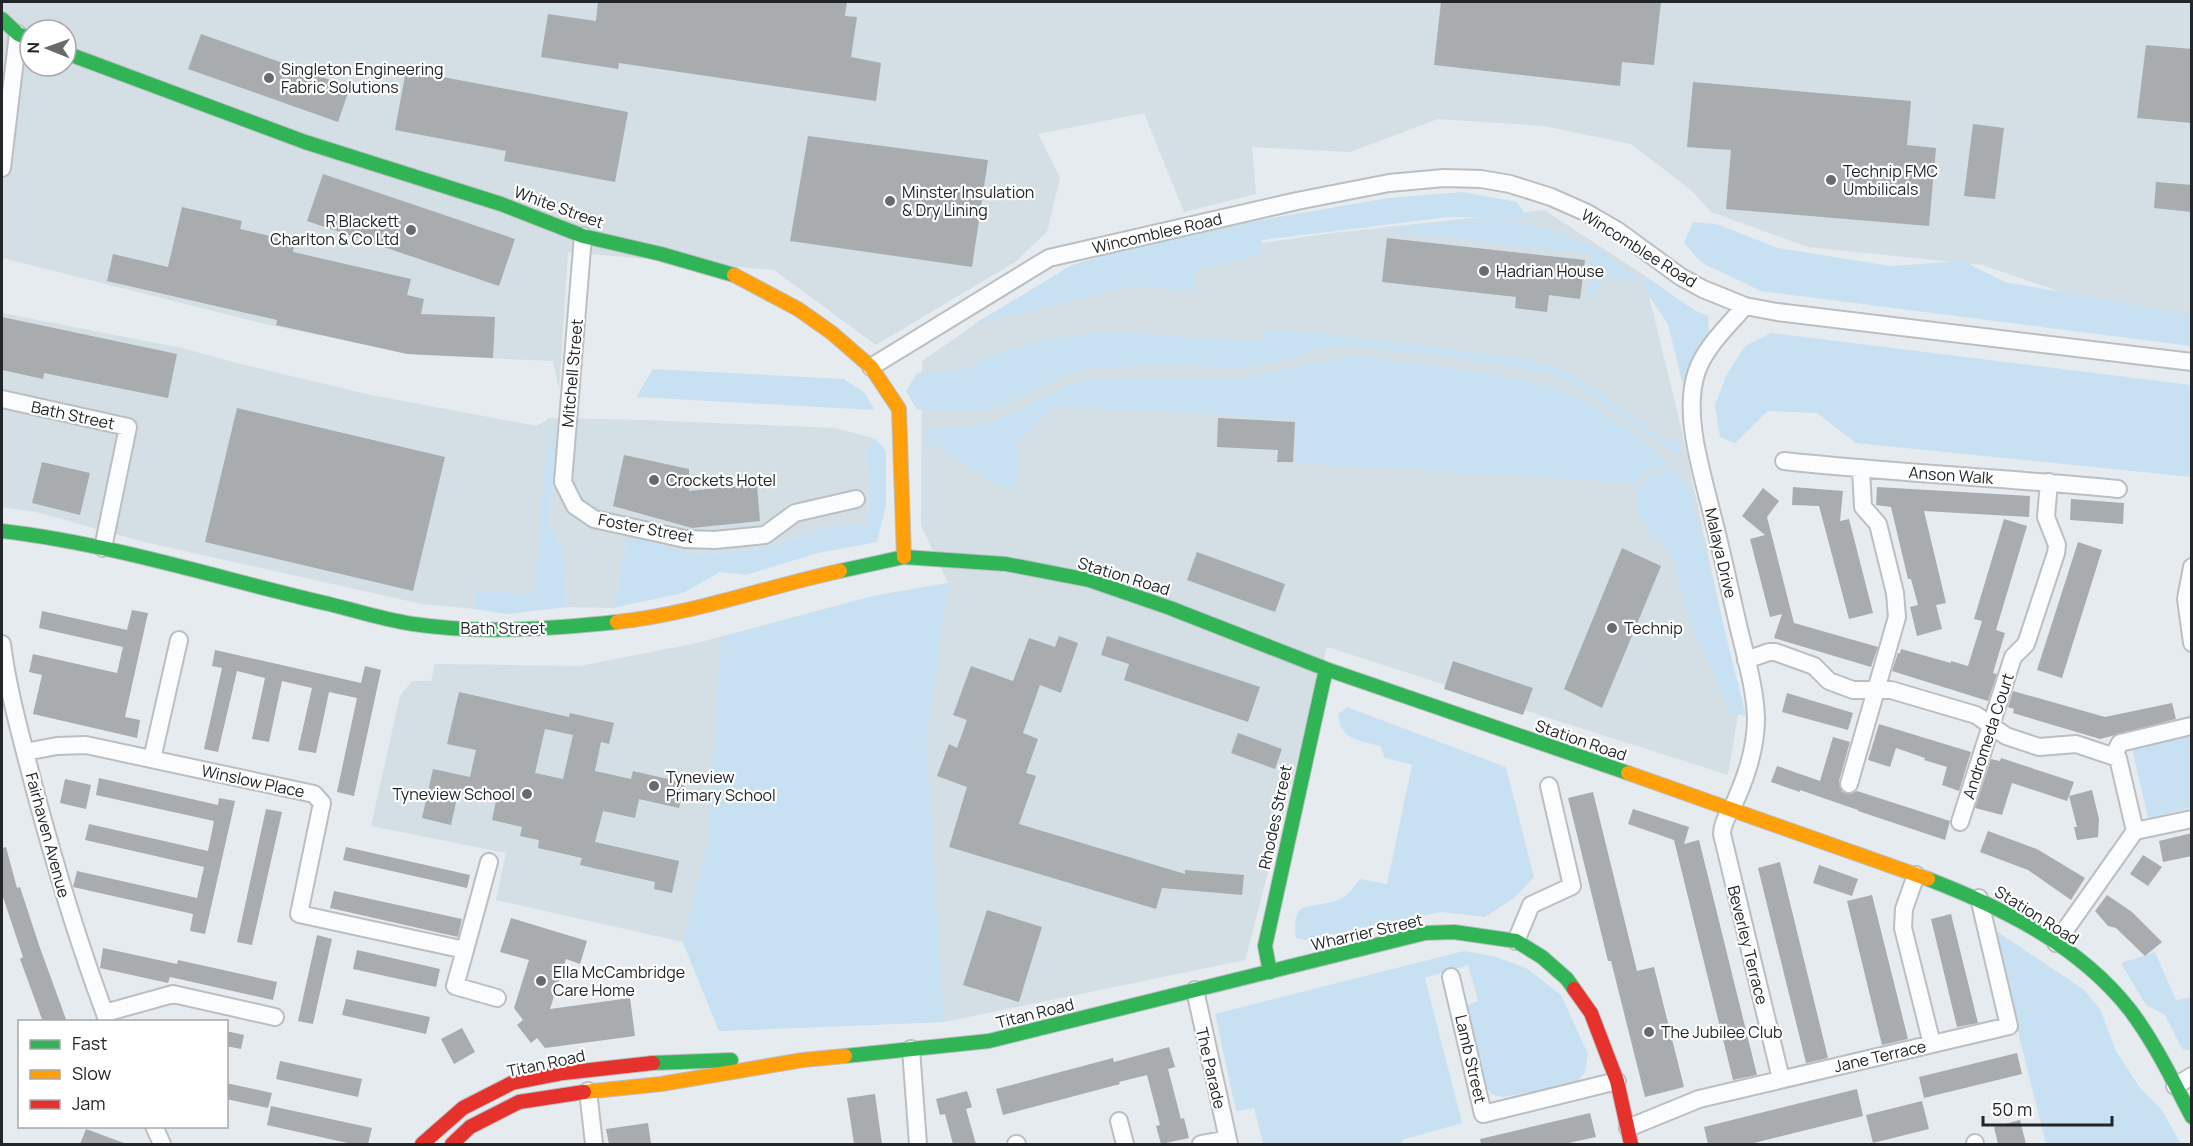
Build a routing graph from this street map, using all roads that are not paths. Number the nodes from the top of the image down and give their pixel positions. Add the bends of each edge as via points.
1 (2, 19) edge
2 (18, 32) edge
3 (78, 57) edge
4 (18, 73) edge
5 (2, 168) edge
6 (583, 236) junction
7 (1745, 306) junction
8 (2192, 362) edge
9 (871, 367) junction
10 (2, 399) edge
11 (1784, 461) dead end
12 (1861, 469) junction
13 (2049, 482) junction
14 (2118, 489) dead end
15 (856, 499) dead end
16 (574, 506) joint
17 (2, 531) edge
18 (104, 548) junction
19 (904, 557) junction
20 (2192, 567) edge
21 (179, 640) dead end
22 (2192, 643) edge
23 (2, 644) edge
24 (1746, 660) junction
25 (1326, 669) junction
26 (1875, 690) junction
27 (1992, 725) junction
28 (2191, 726) edge
29 (25, 752) junction
30 (2115, 757) junction
31 (152, 759) junction
32 (1850, 784) dead end
33 (1549, 786) dead end
34 (1730, 811) junction
35 (2192, 819) edge
36 (1960, 822) dead end
37 (2135, 831) junction
38 (489, 862) dead end
39 (1916, 874) junction
40 (1979, 898) junction
41 (1516, 941) junction
42 (2056, 943) junction
43 (465, 950) junction
44 (1270, 972) junction
45 (1451, 977) dead end
46 (1195, 990) junction
47 (497, 998) dead end
48 (107, 1017) edge
49 (275, 1017) dead end
50 (1932, 1044) junction
51 (911, 1048) junction
52 (802, 1059) junction
53 (2192, 1076) edge
54 (1780, 1079) junction
55 (1617, 1081) junction
56 (2175, 1086) junction
57 (588, 1091) junction
58 (2192, 1117) edge
59 (1119, 1121) dead end
60 (155, 1128) edge
61 (1630, 1136) edge
62 (1228, 1142) edge
63 (162, 1144) edge
64 (422, 1144) edge
65 (452, 1144) edge
66 (594, 1144) edge
67 (918, 1144) edge
68 (1125, 1144) edge
69 (1201, 1144) edge

1 - 2 street
3 - 6 street, White Street via 305,142 501,204
4 - 5 street
6 - 9 street, White Street via 732,274 798,309
6 - 16 street, Mitchell Street via 563,482
7 - 8 street, Wincomblee Road
7 - 9 street, Wincomblee Road via 1681,277 1618,231 1551,197 1481,178 1425,179 1297,201 1049,258
7 - 24 street, Malaya Drive via 1697,369 1691,396 1704,480
9 - 19 street, White Street via 898,409
10 - 18 street, Bath Street via 128,427
11 - 12 street, Anson Walk
12 - 13 street, Anson Walk
12 - 26 street via 1863,507 1878,524 1897,604 1895,628
13 - 14 street, Anson Walk
13 - 27 street, Andromeda Court via 2046,517 2056,553 2026,644 2013,657
15 - 16 street, Foster Street via 795,513 765,536 716,540 685,539 594,519
17 - 18 street, Bath Street
18 - 19 street, Bath Street via 413,624 482,629 558,628 628,621 697,609 804,579
19 - 25 street, Station Road via 1006,564 1089,580
20 - 22 street via 2186,599
21 - 31 street
23 - 29 street, Fairhaven Avenue
24 - 26 street via 1775,652 1814,666 1828,681 1853,690
24 - 34 street, Malaya Drive via 1755,731 1748,768
25 - 34 street, Station Road
25 - 44 street, Rhodes Street via 1264,946
26 - 27 street via 1891,690 1976,715
26 - 32 street
27 - 30 street via 2006,736 2040,747 2076,744
27 - 36 street, Andromeda Court
28 - 30 street via 2120,742
29 - 31 street, Winslow Place via 86,745
29 - 48 street, Fairhaven Avenue via 61,888
30 - 37 street
31 - 43 street, Winslow Place via 314,794 322,803 299,914
33 - 41 street via 1572,886 1531,905
34 - 39 street, Station Road
34 - 54 street, Beverley Terrace via 1722,828 1723,843
35 - 37 street
37 - 42 street
38 - 43 street
39 - 40 street, Station Road
39 - 50 street via 1904,909 1903,928
40 - 42 street, Station Road
40 - 50 street, Jane Terrace via 2009,1026
41 - 44 street, Wharrier Street via 1454,932 1425,933
41 - 55 street, Wharrier Street via 1567,979 1592,1013
42 - 56 street, Station Road via 2120,998
43 - 47 street via 454,986
44 - 46 street, Titan Road
45 - 55 street, Lamb Street via 1484,1114
46 - 51 street, Titan Road via 989,1041
46 - 62 street, The Parade
48 - 49 street via 173,994
50 - 54 street, Jane Terrace
51 - 52 street, Titan Road
51 - 67 street
52 - 57 street, Titan Road via 661,1084
52 - 64 street, Titan Road via 660,1062 512,1083 463,1108
53 - 56 street
54 - 61 street, Jane Terrace via 1699,1099
55 - 61 street, Wharrier Street
56 - 58 street, Station Road
57 - 65 street, Titan Road via 519,1102 470,1127
57 - 66 street
59 - 68 street
60 - 63 street
62 - 69 street

